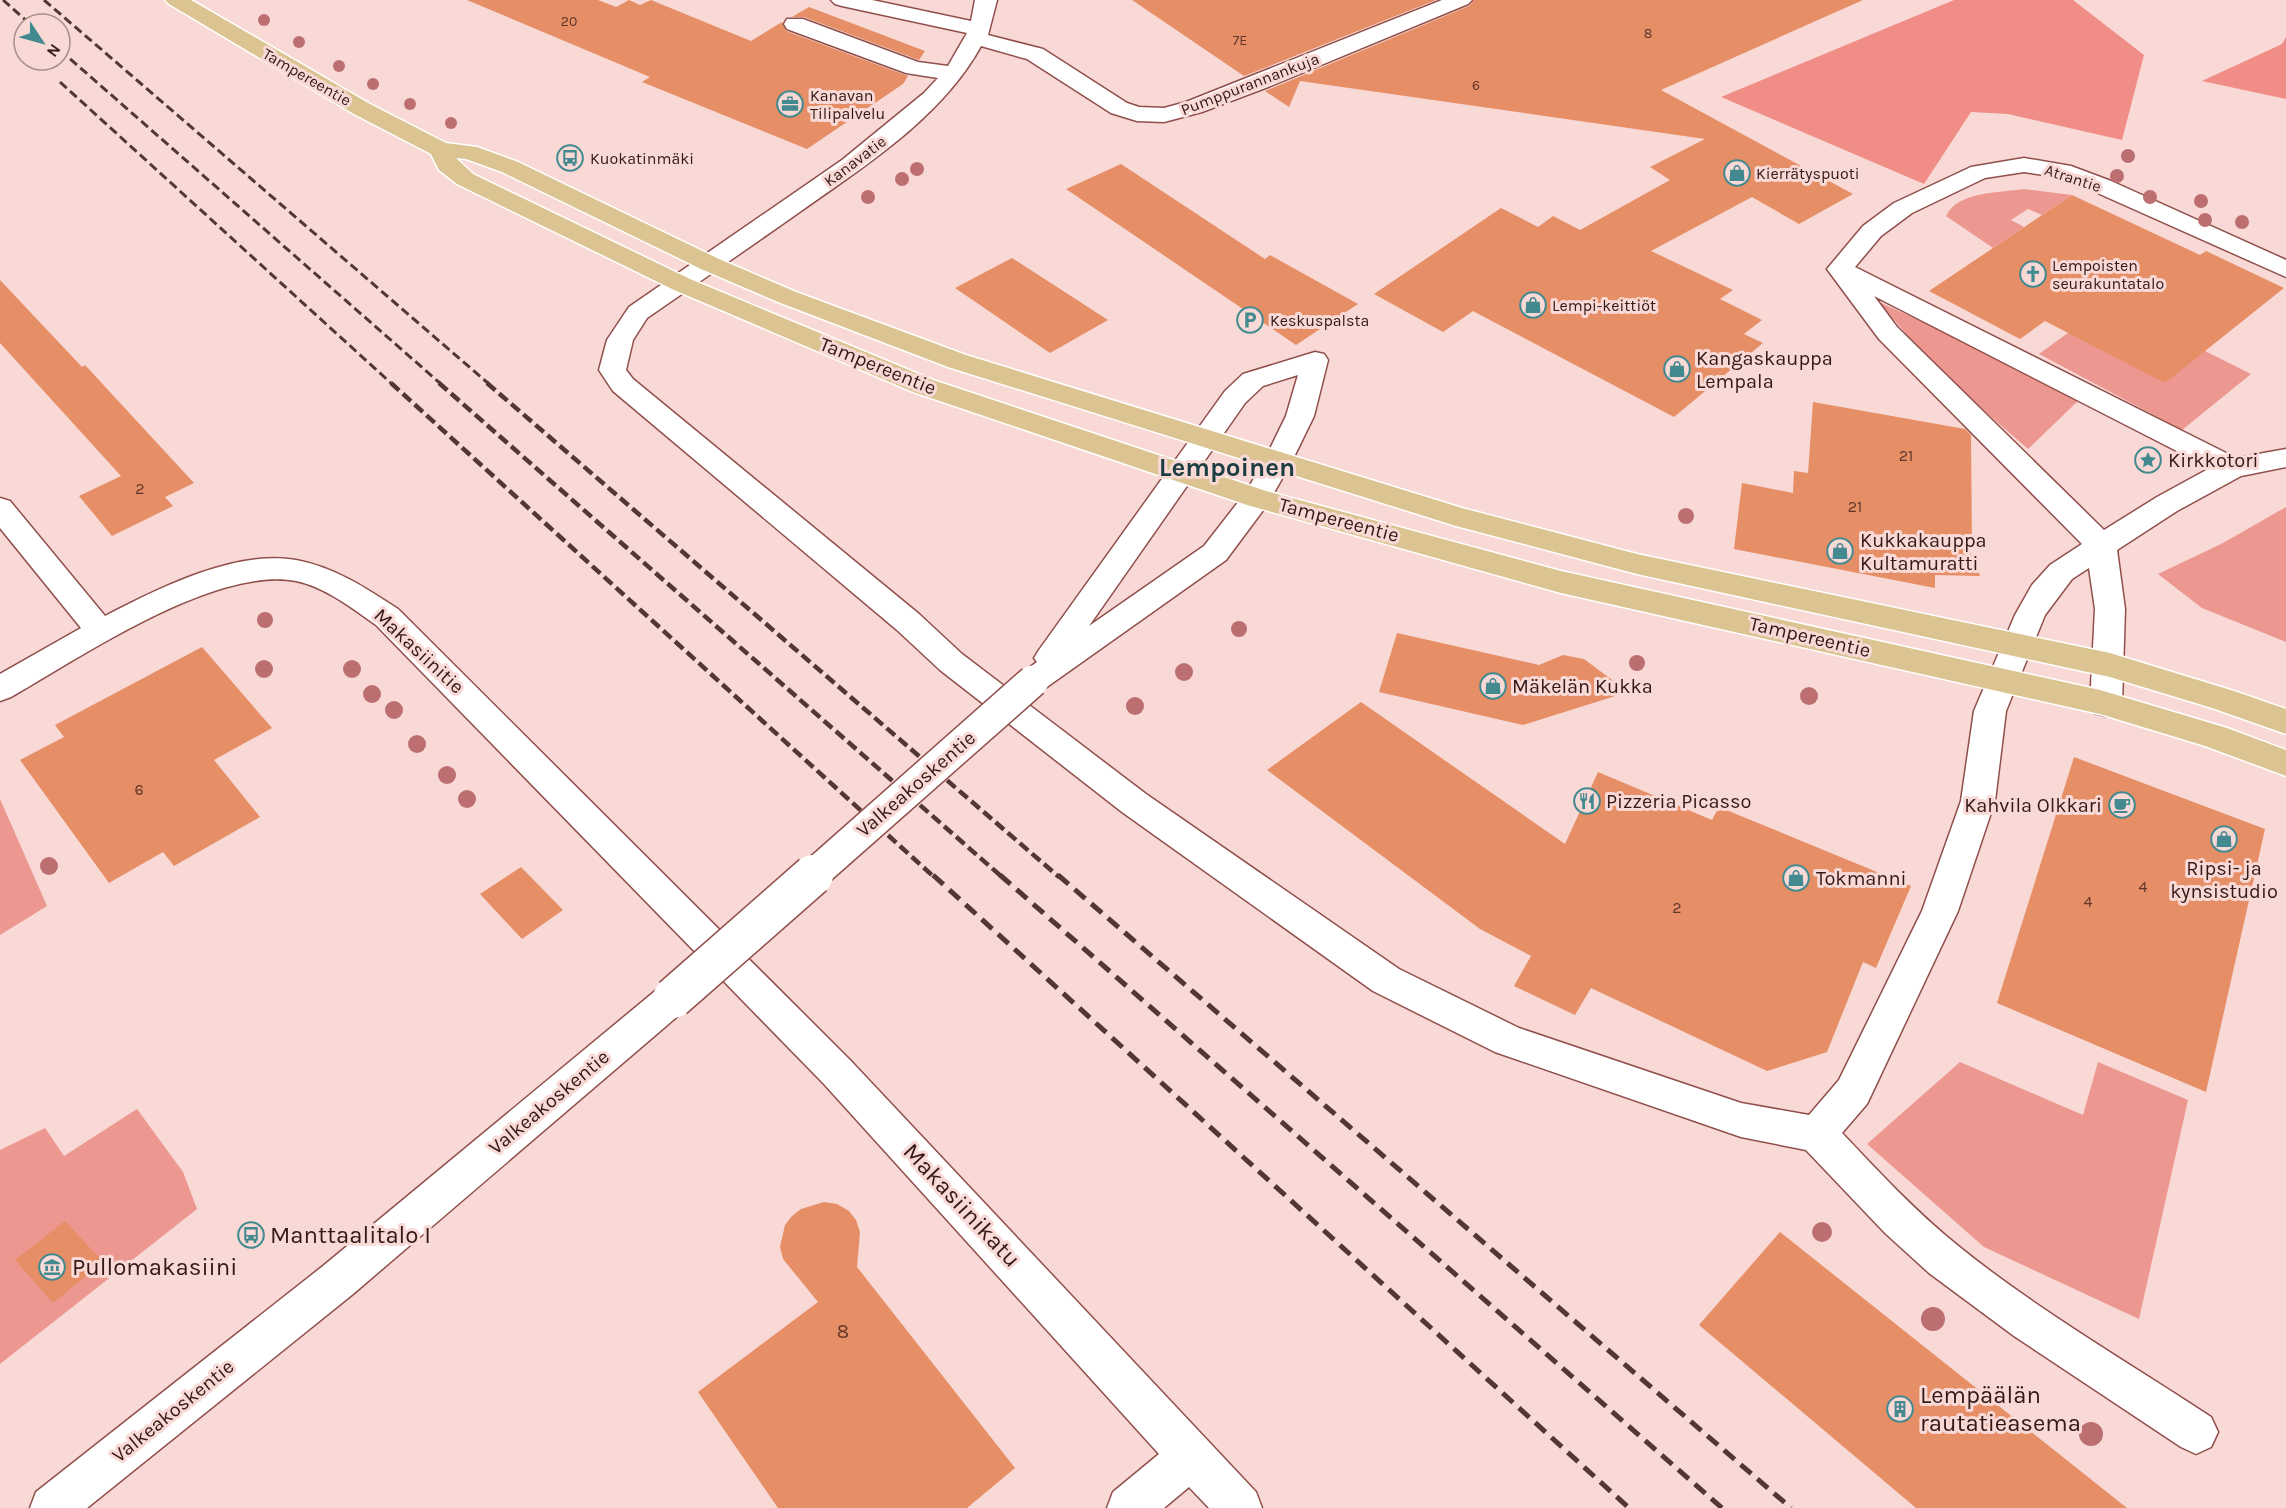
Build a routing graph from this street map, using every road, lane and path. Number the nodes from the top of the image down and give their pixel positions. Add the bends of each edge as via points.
1 (176, 0) edge
2 (842, 0) edge
3 (986, 0) edge
4 (1461, 0) edge
5 (795, 24) dead end
6 (978, 33) junction
7 (954, 73) junction
8 (441, 150) junction
9 (710, 264) junction
10 (1840, 269) junction
11 (2286, 270) edge
12 (681, 284) junction
13 (1204, 439) junction
14 (2286, 458) edge
15 (1278, 461) junction
16 (2233, 468) junction
17 (1181, 472) junction
18 (1257, 498) junction
19 (0, 508) edge
20 (2101, 545) junction
21 (101, 632) junction
22 (2017, 644) junction
23 (2110, 665) junction
24 (1033, 681) junction
25 (2002, 681) junction
26 (0, 689) edge
27 (2106, 704) junction
28 (2286, 722) edge
29 (2286, 763) edge
30 (677, 909) joint
31 (1817, 1134) junction
32 (2196, 1432) dead end
33 (1190, 1457) junction
34 (52, 1508) edge
35 (1129, 1508) edge
36 (1240, 1508) edge

1 - 8 main road, Tampereentie
2 - 6 street, Pumppurannankuja
3 - 6 street, Kanavatie
4 - 6 street, Pumppurannankuja via 1260,82 1164,115 1137,114 1119,108 1035,54
5 - 7 street via 914,68
6 - 7 street, Kanavatie
7 - 9 street, Kanavatie via 904,123
8 - 9 main road, Tampereentie via 469,152 510,167
8 - 12 main road, Tampereentie via 447,165 465,179
9 - 12 street, Kanavatie
9 - 13 main road, Tampereentie via 892,338
10 - 11 street, Atrantie via 1872,231 1903,208 1979,172 2024,165 2064,171
10 - 16 street
10 - 20 street via 1888,333
12 - 17 main road, Tampereentie via 923,386
12 - 31 street, Kanavatie via 638,313 620,340 612,369 623,385 951,662 1134,803 1386,980 1508,1040 1741,1120
13 - 15 main road, Tampereentie
13 - 15 street, Valkeakoskentie via 1253,380 1315,360 1300,416
13 - 17 street, Valkeakoskentie
14 - 16 street
15 - 18 street, Valkeakoskentie
15 - 22 main road, Tampereentie via 1456,516 1637,564
16 - 20 street
17 - 18 main road, Tampereentie
17 - 24 street, Valkeakoskentie
18 - 24 street, Valkeakoskentie via 1215,553
18 - 25 main road, Tampereentie via 1561,582
19 - 21 street
20 - 22 street via 2051,583
20 - 23 street via 2110,609
21 - 26 street, Makasiinitie
21 - 30 street, Makasiinitie via 202,584 246,573 279,569 335,584 387,617
22 - 23 main road, Tampereentie
22 - 25 street
23 - 27 street
23 - 28 main road, Tampereentie
24 - 34 street, Valkeakoskentie, bridge via 673,998 338,1280
25 - 27 main road, Tampereentie
25 - 31 street via 1990,711 1978,801 1940,911 1853,1092
27 - 29 main road, Tampereentie
30 - 33 street, Makasiinikatu via 784,1015 974,1216
31 - 32 street via 1899,1220 1944,1259 2029,1322
33 - 35 street
33 - 36 street, Makasiinikatu

